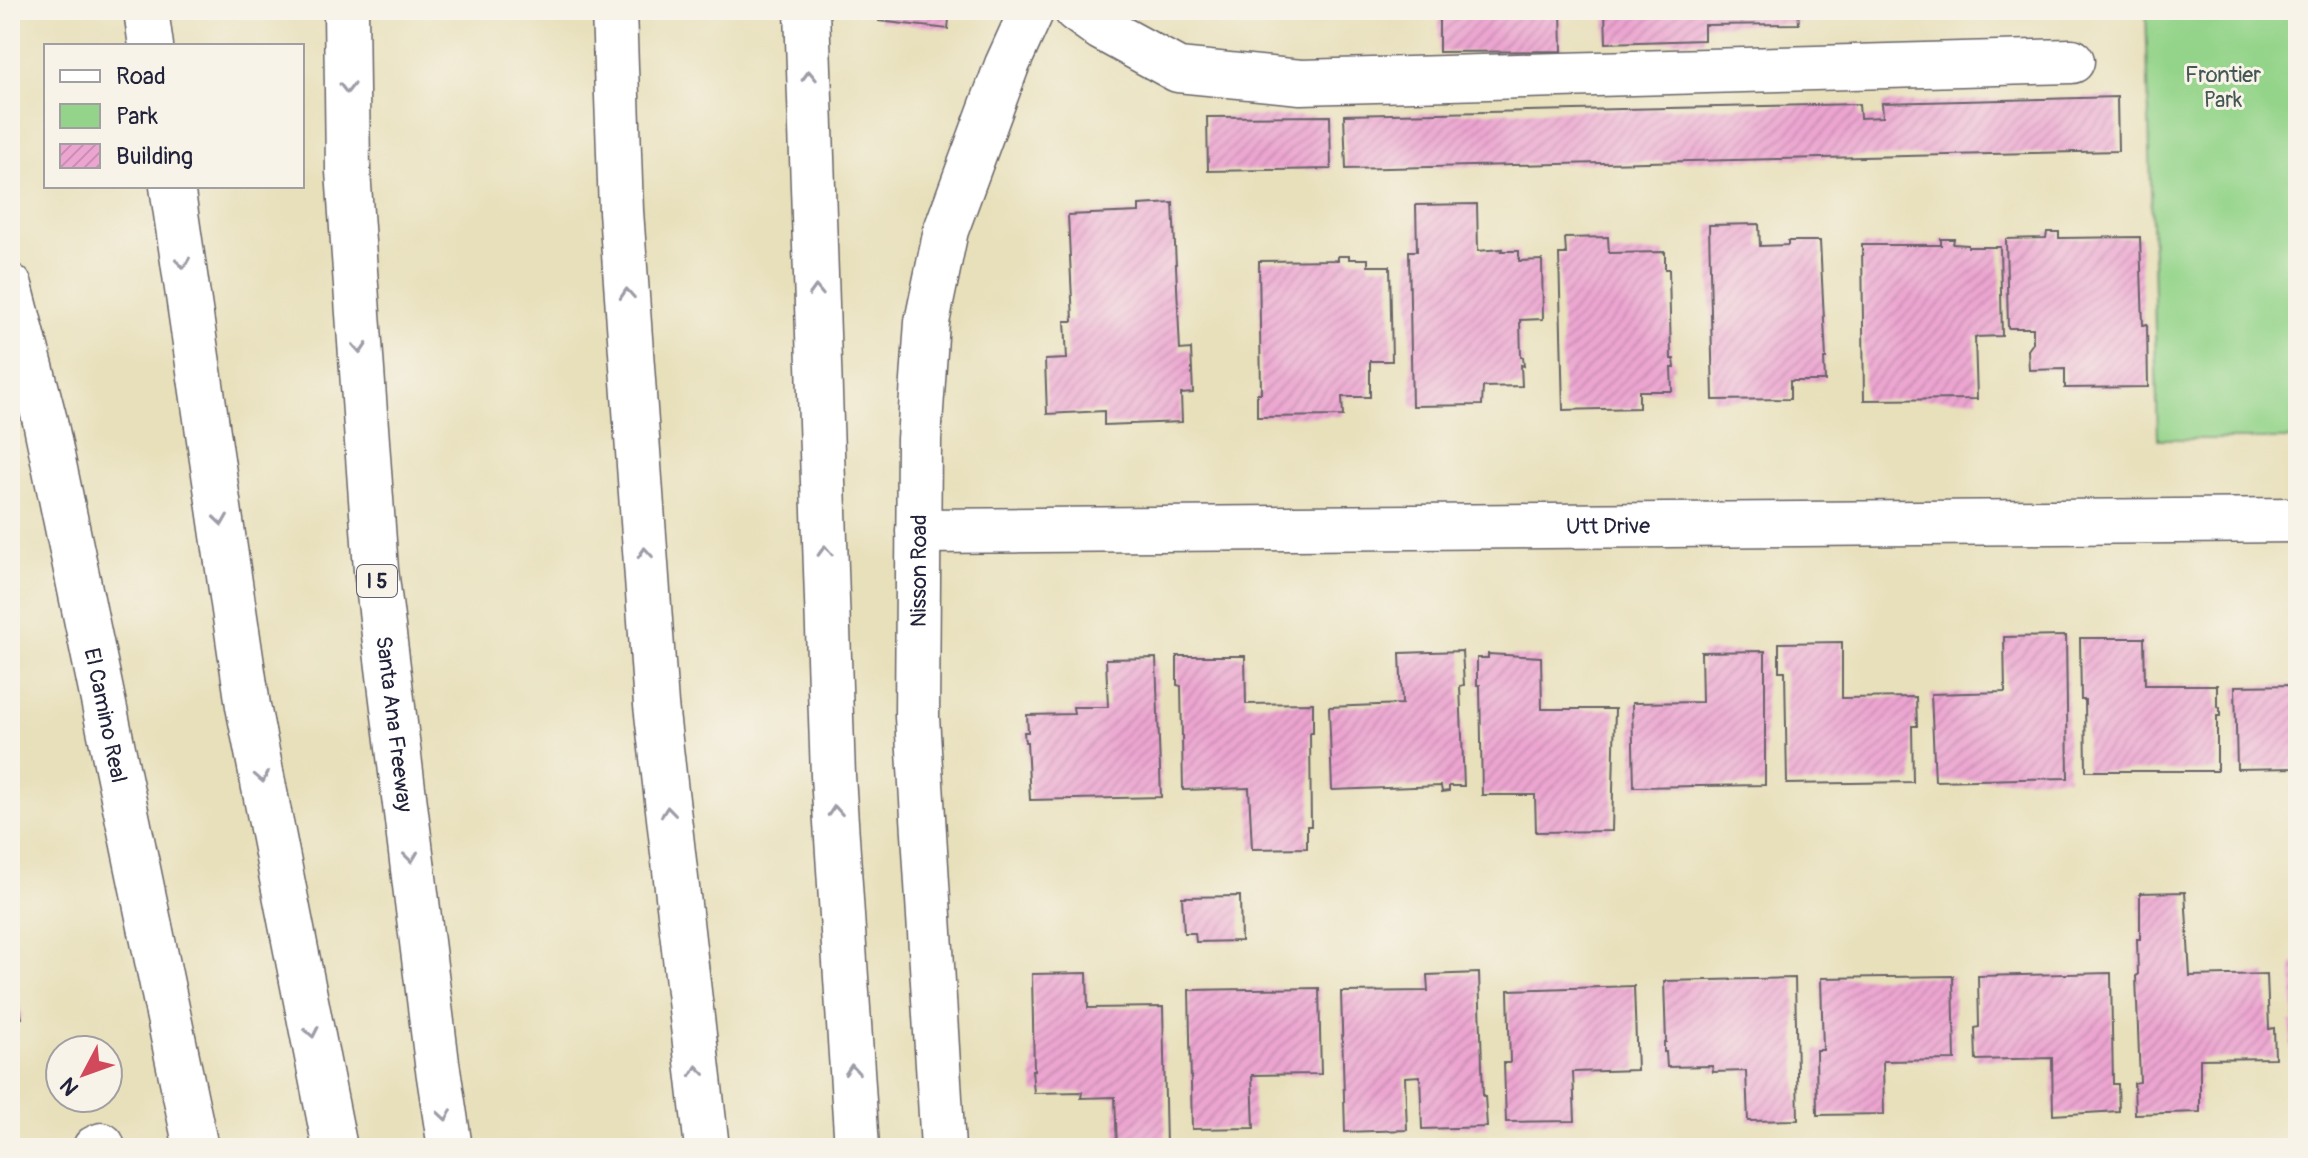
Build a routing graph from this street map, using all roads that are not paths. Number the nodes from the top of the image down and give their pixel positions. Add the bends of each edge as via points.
1 (146, 10) edge
2 (346, 10) edge
3 (614, 10) edge
4 (807, 10) edge
5 (1032, 10) edge
6 (1076, 10) edge
7 (151, 44) edge
8 (2072, 61) dead end
9 (172, 188) edge
10 (10, 286) edge
11 (23, 388) edge
12 (2298, 520) edge
13 (918, 531) junction
14 (196, 1148) edge
15 (335, 1148) edge
16 (450, 1148) edge
17 (707, 1148) edge
18 (857, 1148) edge
19 (943, 1148) edge

1 - 7 main road
2 -> 16 main road, Santa Ana Freeway / I 5 via 348,171 376,570
17 -> 3 main road via 656,705 621,211
18 -> 4 main road via 833,776
5 - 13 main road, Nisson Road via 946,230 927,322
6 - 8 main road via 1178,70 1301,82
9 -> 15 main road via 248,706
10 - 11 main road, El Camino Real
11 - 14 main road, El Camino Real via 45,421
12 - 13 main road, Utt Drive
13 - 19 main road, Nisson Road via 917,717

